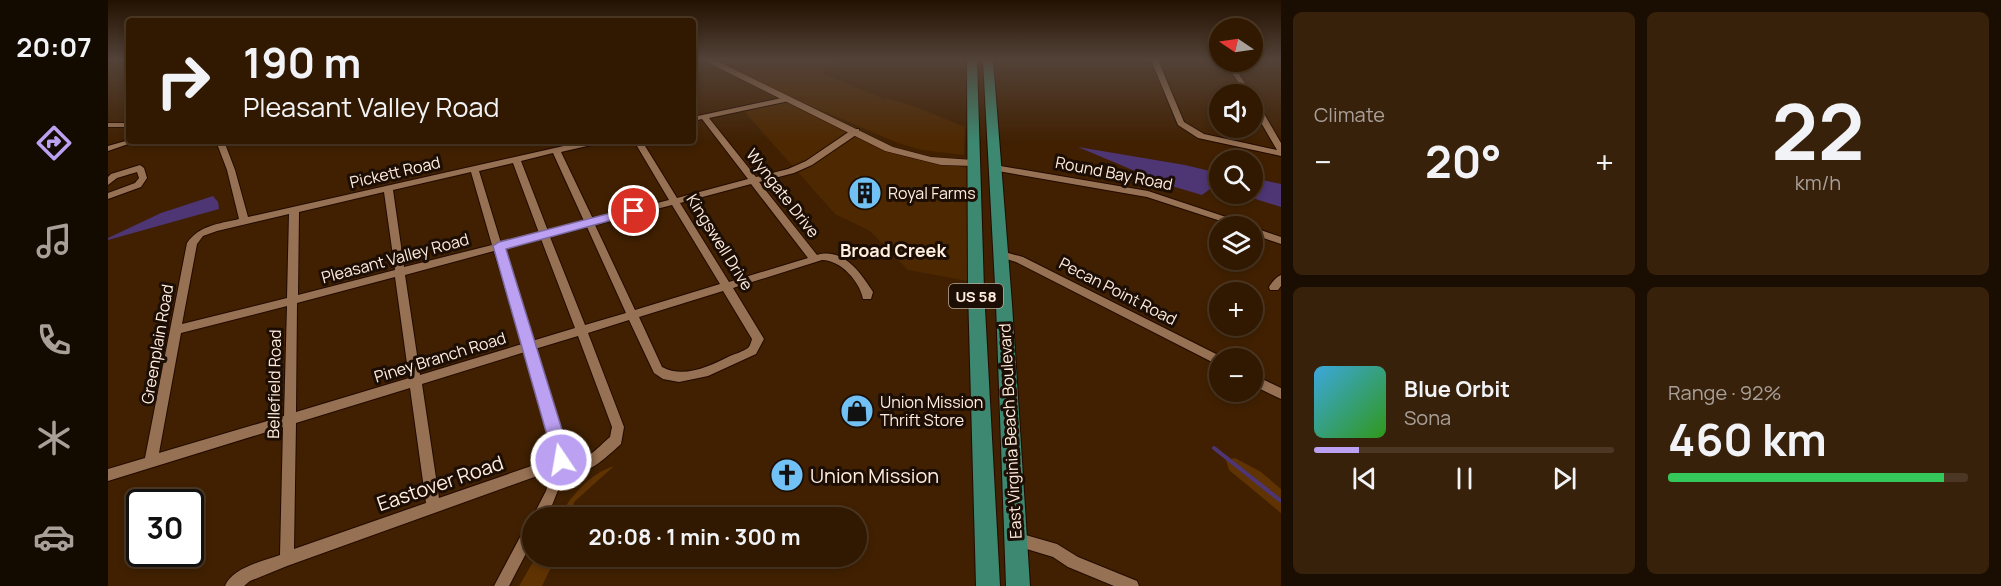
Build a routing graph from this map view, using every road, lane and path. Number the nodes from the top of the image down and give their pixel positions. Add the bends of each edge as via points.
1 (762, 87) edge
2 (972, 87) edge
3 (990, 87) edge
4 (1166, 87) edge
5 (786, 99) junction
6 (704, 117) junction
7 (696, 118) edge
8 (1263, 120) edge
9 (108, 125) edge
10 (126, 125) edge
11 (856, 131) junction
12 (126, 143) edge
13 (221, 144) edge
14 (583, 144) edge
15 (640, 144) edge
16 (108, 149) edge
17 (556, 150) junction
18 (1281, 152) edge
19 (516, 160) junction
20 (973, 163) junction
21 (995, 168) junction
22 (474, 169) junction
23 (754, 180) junction
24 (108, 183) edge
25 (388, 188) junction
26 (110, 195) edge
27 (675, 200) junction
28 (294, 210) junction
29 (1214, 216) edge
30 (244, 221) junction
31 (590, 222) junction
32 (200, 234) joint
33 (546, 234) junction
34 (1263, 234) edge
35 (1281, 241) edge
36 (499, 246) junction
37 (1000, 254) junction
38 (815, 260) junction
39 (399, 272) junction
40 (728, 287) junction
41 (867, 296) dead end
42 (292, 300) junction
43 (632, 315) junction
44 (177, 330) junction
45 (582, 330) junction
46 (529, 347) junction
47 (1209, 356) edge
48 (415, 381) junction
49 (1263, 385) edge
50 (1281, 394) edge
51 (290, 420) junction
52 (151, 462) junction
53 (560, 469) junction
54 (108, 475) edge
55 (434, 506) junction
56 (544, 507) edge
57 (1015, 539) junction
58 (522, 547) edge
59 (287, 560) junction
60 (232, 586) edge
61 (501, 586) edge
62 (988, 586) edge
63 (1018, 586) edge
64 (1132, 586) edge

1 - 5 street, Round Bay Road
2 - 20 main road, East Virginia Beach Boulevard / US 58
3 - 21 main road, East Virginia Beach Boulevard / US 58
4 - 18 street via 1181,123 1190,131
5 - 6 street
5 - 11 street, Round Bay Road
6 - 7 street
6 - 23 street, Wyngate Drive
8 - 18 street
9 - 10 street
11 - 20 street, Round Bay Road via 902,154
11 - 23 street, Pleasant Valley Road via 798,168
12 - 16 street
13 - 30 street
14 - 17 street, Pickett Road
15 - 27 street, Kingswell Drive
17 - 19 street, Pickett Road
17 - 31 street
19 - 22 street, Pickett Road
19 - 33 street
20 - 21 street, Round Bay Road
20 - 62 main road, East Virginia Beach Boulevard / US 58
21 - 29 street, Round Bay Road via 1148,194
21 - 37 main road, East Virginia Beach Boulevard / US 58
22 - 25 street, Pickett Road
22 - 36 street
23 - 27 street, Pleasant Valley Road
23 - 38 street, Wyngate Drive
24 - 26 street
24 - 26 street via 114,176 140,168 143,178 138,185
25 - 28 street, Pickett Road
25 - 39 street
27 - 31 street, Pleasant Valley Road
27 - 40 street, Kingswell Drive
28 - 30 street, Pickett Road
28 - 42 street, Bellefield Road
30 - 32 street, Pickett Road
31 - 33 street, Pleasant Valley Road
31 - 43 street
32 - 44 street, Greenplain Road via 192,243
33 - 36 street, Pleasant Valley Road
33 - 45 street
34 - 35 street
36 - 39 street, Pleasant Valley Road
36 - 46 street
37 - 47 street, Pecan Point Road via 1018,259
37 - 57 main road, East Virginia Beach Boulevard / US 58
38 - 40 street, Piney Branch Road
38 - 41 street, Wyngate Drive via 830,256 840,259
39 - 42 street, Pleasant Valley Road
39 - 48 street
40 - 43 street, Piney Branch Road
40 - 43 street, Kingswell Drive via 758,339 755,348 687,378 671,378 658,370
42 - 44 street, Pleasant Valley Road
42 - 51 street, Bellefield Road
43 - 45 street, Piney Branch Road
44 - 52 street, Greenplain Road
45 - 46 street, Piney Branch Road
45 - 53 street, Eastover Road via 618,433 616,440 586,465
46 - 48 street, Piney Branch Road
46 - 53 street via 560,449
48 - 51 street, Piney Branch Road
48 - 55 street
49 - 50 street
51 - 52 street, Piney Branch Road
51 - 59 street, Bellefield Road
52 - 54 street, Piney Branch Road
53 - 55 street, Eastover Road via 540,469
53 - 56 street
55 - 59 street, Eastover Road
57 - 63 main road, East Virginia Beach Boulevard / US 58
57 - 64 street via 1057,551 1072,562
58 - 61 street
59 - 60 street, Eastover Road via 245,576

